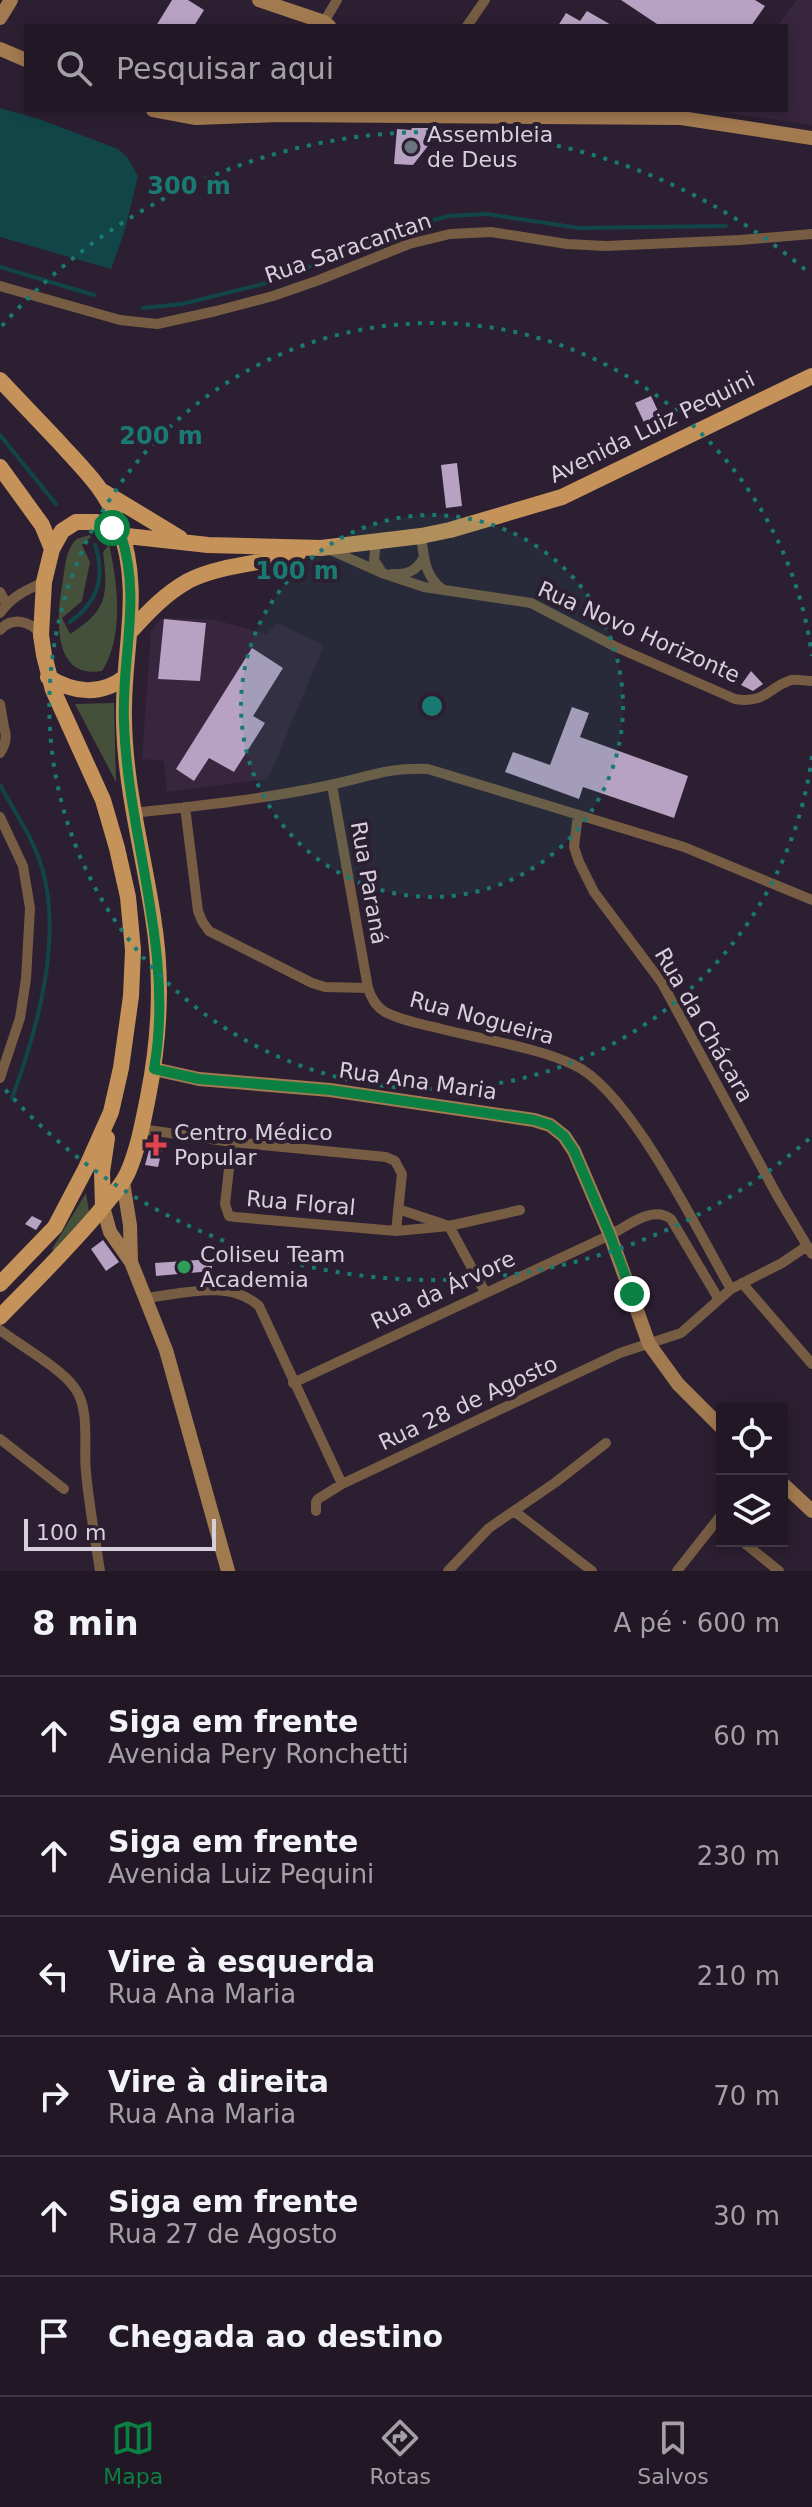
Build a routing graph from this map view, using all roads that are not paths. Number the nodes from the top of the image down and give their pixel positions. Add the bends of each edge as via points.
1 (11, 0) edge
2 (259, 0) edge
3 (337, 0) edge
4 (485, 0) edge
5 (0, 18) edge
6 (326, 24) edge
7 (468, 24) edge
8 (0, 49) edge
9 (24, 59) edge
10 (164, 112) edge
11 (283, 113) edge
12 (812, 138) edge
13 (812, 234) edge
14 (0, 286) edge
15 (812, 376) edge
16 (0, 380) edge
17 (0, 467) edge
18 (103, 491) junction
19 (121, 535) junction
20 (421, 536) junction
21 (376, 542) junction
22 (192, 543) junction
23 (323, 548) junction
24 (52, 549) junction
25 (424, 557) junction
26 (382, 573) junction
27 (44, 582) junction
28 (444, 590) junction
29 (0, 592) edge
30 (6, 603) junction
31 (0, 613) edge
32 (0, 630) edge
33 (131, 631) junction
34 (41, 635) junction
35 (48, 677) junction
36 (125, 677) junction
37 (812, 681) edge
38 (0, 704) edge
39 (2, 725) edge
40 (0, 753) edge
41 (332, 785) junction
42 (185, 807) junction
43 (132, 813) junction
44 (578, 815) junction
45 (0, 817) edge
46 (812, 900) edge
47 (368, 988) junction
48 (154, 1069) junction
49 (0, 1078) edge
50 (111, 1112) junction
51 (141, 1129) junction
52 (232, 1142) junction
53 (123, 1182) junction
54 (103, 1207) junction
55 (398, 1209) junction
56 (520, 1210) dead end
57 (449, 1226) junction
58 (396, 1231) junction
59 (610, 1235) junction
60 (809, 1250) edge
61 (131, 1262) junction
62 (742, 1283) junction
63 (0, 1284) edge
64 (731, 1289) junction
65 (485, 1292) junction
66 (146, 1298) junction
67 (718, 1298) junction
68 (0, 1317) edge
69 (0, 1330) edge
70 (649, 1344) junction
71 (812, 1364) edge
72 (293, 1383) junction
73 (716, 1422) edge
74 (0, 1439) edge
75 (606, 1443) dead end
76 (342, 1484) junction
77 (64, 1489) dead end
78 (788, 1489) edge
79 (316, 1511) dead end
80 (514, 1511) junction
81 (812, 1511) edge
82 (716, 1525) edge
83 (749, 1547) edge
84 (100, 1571) edge
85 (228, 1571) edge
86 (448, 1571) edge
87 (592, 1571) edge
88 (677, 1571) edge
89 (779, 1571) edge

1 - 5 street
2 - 6 street
3 - 6 street
4 - 7 street
8 - 9 street
10 - 11 street via 196,118
11 - 12 street via 681,118
13 - 14 street, Rua Saracantan via 606,246 491,232 450,234 409,244 273,296 157,324 120,320
15 - 20 main road, Avenida Luiz Pequini via 562,497
16 - 18 main road
17 - 24 main road via 42,525
18 - 19 main road
18 - 22 main road
19 - 22 main road, Avenida Luiz Pequini
19 - 24 main road, Avenida Luiz Pequini via 104,523 82,521 62,531
19 - 33 main road via 131,573
20 - 21 main road, Avenida Luiz Pequini
20 - 25 street
21 - 23 main road, Avenida Luiz Pequini
21 - 26 street via 374,560
22 - 23 main road, Avenida Luiz Pequini
23 - 26 street, Rua Novo Horizonte
23 - 33 main road, Avenida Luiz Pequini via 190,580
24 - 27 main road
25 - 26 street via 408,573
25 - 28 street via 429,577
26 - 28 street, Rua Novo Horizonte
27 - 30 street
27 - 34 main road
28 - 37 street, Rua Novo Horizonte via 531,603 735,699 756,700 793,680
29 - 30 street
30 - 31 street
32 - 34 street via 23,622
33 - 36 main road
34 - 35 main road
35 - 36 main road via 83,691 110,687
35 - 50 main road via 103,800 128,897 131,996
36 - 43 main road
38 - 39 street
39 - 40 street via 6,739
41 - 42 street
41 - 44 street via 384,771 428,769
41 - 47 street, Rua Paraná
42 - 43 street
42 - 47 street via 198,911 209,931 312,983
43 - 48 main road via 158,959 161,1004
44 - 46 street via 684,847
44 - 60 street, Rua da Chácara via 574,847 589,882 662,983
45 - 49 street via 23,866 30,908 20,1018
47 - 64 street, Rua Nogueira via 377,1006 409,1021 550,1056 586,1071 641,1132
48 - 51 main road
48 - 59 street, Rua Ana Maria via 550,1125 574,1151
50 - 54 main road
50 - 63 main road via 55,1227
51 - 52 street
51 - 53 main road
52 - 55 street via 386,1157 402,1174
52 - 58 street, Rua Floral via 225,1204 229,1216
53 - 54 main road
53 - 61 street
54 - 61 street via 110,1232
54 - 68 main road
55 - 57 street
55 - 58 street
56 - 57 street
57 - 58 street
57 - 65 street
59 - 65 street, Rua da Árvore
59 - 67 street, Rua da Árvore via 651,1214 664,1214
59 - 70 street, Rua Ana Maria
60 - 62 street, Rua 28 de Agosto
61 - 66 street
62 - 64 street, Rua 28 de Agosto
62 - 71 street
64 - 67 street, Rua 28 de Agosto
65 - 72 street, Rua da Árvore
66 - 72 street via 216,1290 247,1296 259,1306
66 - 85 street via 166,1350
67 - 70 street, Rua 28 de Agosto via 681,1333
69 - 84 street via 66,1379 81,1399
70 - 73 street, Rua Ana Maria via 678,1384
70 - 76 street, Rua 28 de Agosto
72 - 76 street
74 - 77 street
75 - 80 street
76 - 79 street, Rua 28 de Agosto via 318,1499
78 - 81 street
80 - 86 street via 481,1535
80 - 87 street
82 - 88 street
83 - 89 street

